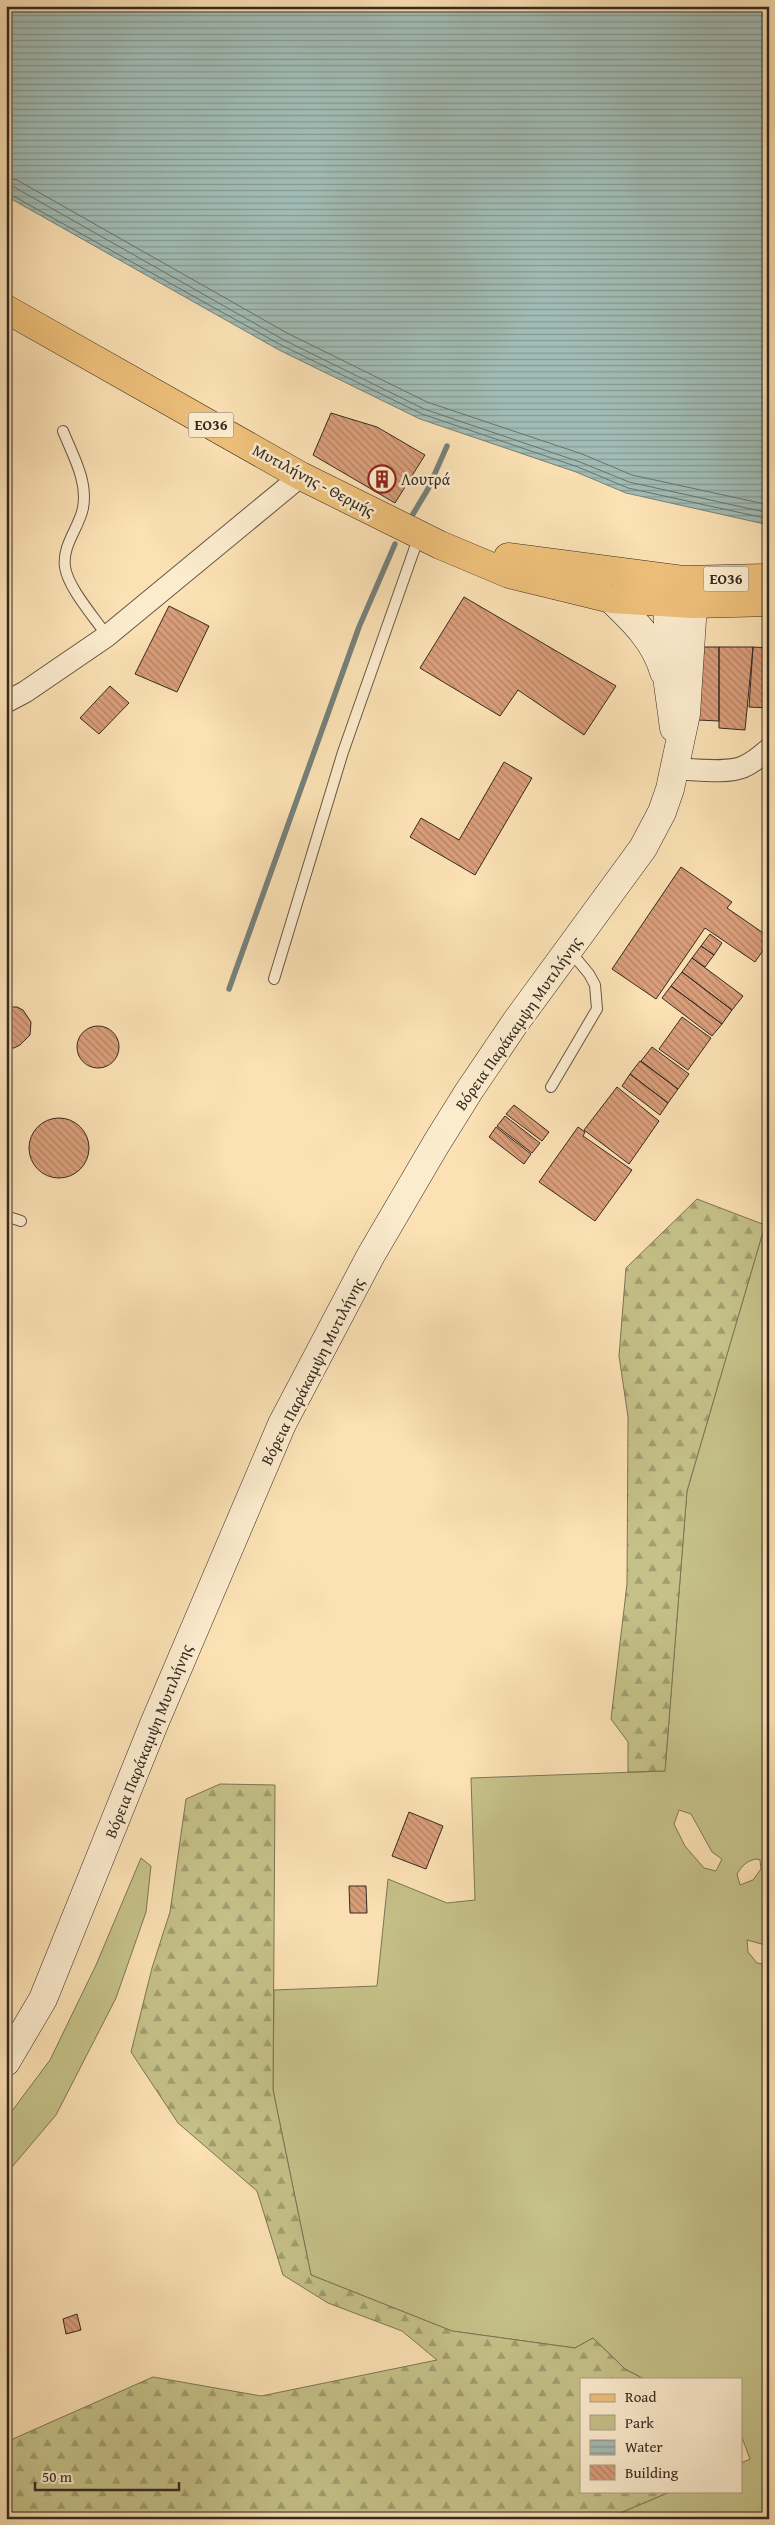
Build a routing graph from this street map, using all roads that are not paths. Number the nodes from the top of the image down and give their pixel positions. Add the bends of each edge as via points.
1 (6, 309) edge
2 (63, 431) dead end
3 (301, 476) junction
4 (430, 540) junction
5 (769, 578) edge
6 (681, 595) junction
7 (612, 599) junction
8 (769, 602) edge
9 (107, 636) junction
10 (668, 684) junction
11 (25, 692) junction
12 (6, 702) edge
13 (6, 715) edge
14 (769, 749) edge
15 (676, 759) junction
16 (570, 950) junction
17 (274, 979) dead end
18 (551, 1087) dead end
19 (6, 1216) edge
20 (21, 1221) dead end
21 (6, 2062) edge

1 - 3 main road, Μυτιλήνης - Θερμής / ΕΟ36
2 - 9 lane via 82,476 84,492 83,510 67,548 65,569
3 - 4 main road, Μυτιλήνης - Θερμής / ΕΟ36
3 - 9 street
4 - 6 main road, Μυτιλήνης - Θερμής / ΕΟ36
4 - 7 main road, Μυτιλήνης - Θερμής / ΕΟ36 via 509,574
4 - 17 lane via 343,752
5 - 6 main road, Μυτιλήνης - Θερμής / ΕΟ36
6 - 7 main road, Μυτιλήνης - Θερμής / ΕΟ36
6 - 8 main road, ΕΟ36
6 - 10 main road, Βόρεια Παράκαμψη Μυτιλήνης
6 - 15 main road, Βόρεια Παράκαμψη Μυτιλήνης via 686,714
7 - 10 main road via 651,642
9 - 11 street
10 - 15 main road, Βόρεια Παράκαμψη Μυτιλήνης
11 - 12 street
11 - 13 lane
14 - 15 street via 755,761 731,770
15 - 16 main road, Βόρεια Παράκαμψη Μυτιλήνης via 662,812 642,848
16 - 18 lane via 595,985 597,1009
16 - 21 main road, Βόρεια Παράκαμψη Μυτιλήνης via 515,1023 436,1144 371,1255 282,1424 158,1715 43,1998
19 - 20 lane

